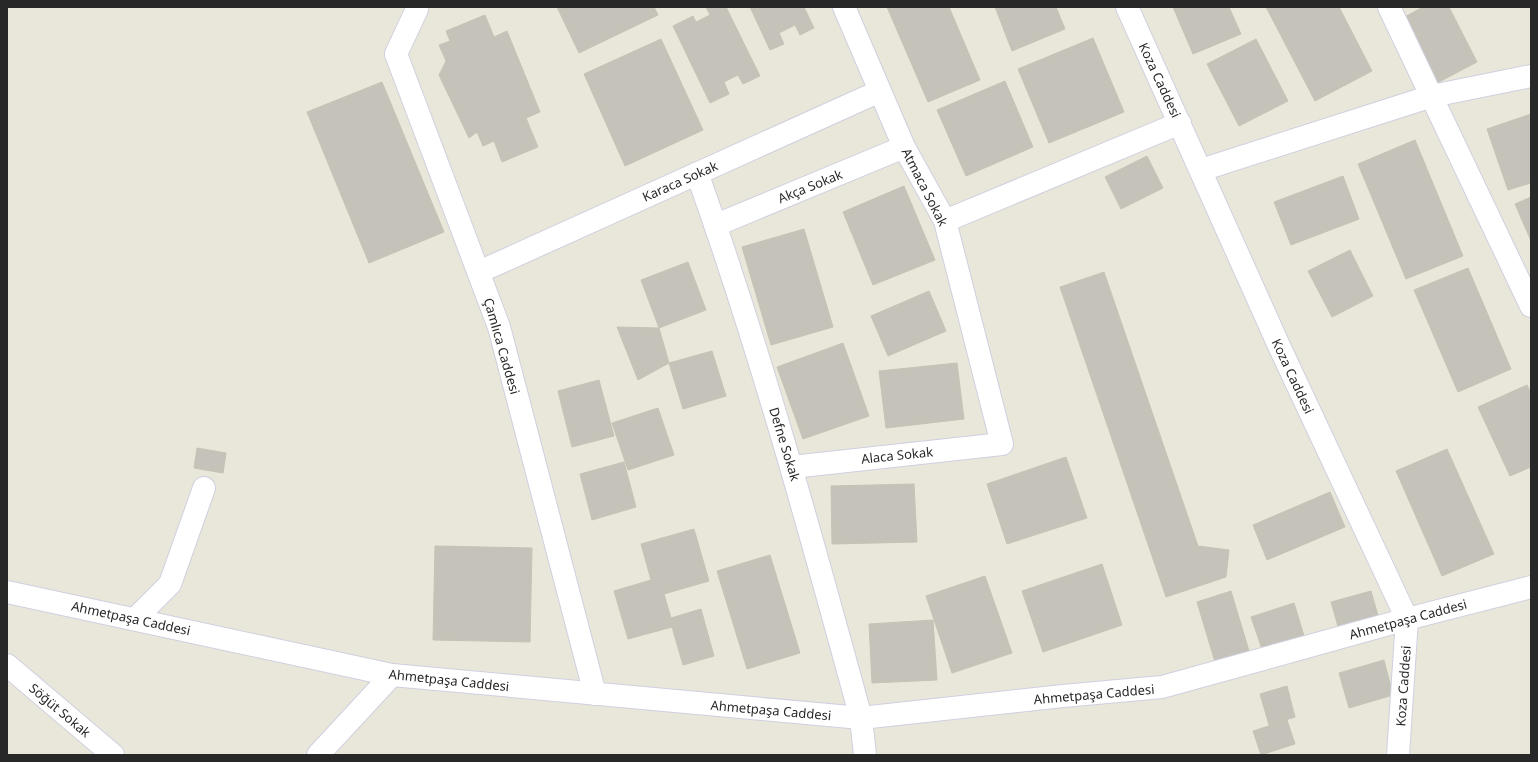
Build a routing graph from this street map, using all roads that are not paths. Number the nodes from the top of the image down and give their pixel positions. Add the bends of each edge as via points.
1 (844, 7) edge
2 (1126, 7) edge
3 (1389, 7) edge
4 (420, 8) edge
5 (1531, 76) edge
6 (880, 91) junction
7 (1432, 96) junction
8 (1180, 123) junction
9 (904, 147) junction
10 (1201, 170) junction
11 (697, 173) junction
12 (945, 221) junction
13 (716, 225) junction
14 (479, 272) junction
15 (1531, 306) edge
16 (1002, 444) joint
17 (792, 466) junction
18 (204, 488) dead end
19 (1531, 587) edge
20 (7, 592) edge
21 (136, 619) junction
22 (1407, 619) junction
23 (7, 665) edge
24 (392, 675) junction
25 (595, 694) junction
26 (861, 718) junction
27 (113, 755) edge
28 (318, 755) edge
29 (865, 755) edge
30 (1398, 755) edge

1 - 6 street, Atmaca Sokak
2 - 8 street, Koza Caddesi
3 - 7 street
4 - 14 street, Çamlıca Caddesi via 396,54
5 - 7 street
6 - 9 street, Atmaca Sokak
6 - 11 street, Karaca Sokak
7 - 10 street
7 - 15 street
8 - 10 street, Koza Caddesi
8 - 12 street
9 - 12 street, Atmaca Sokak
9 - 13 street, Akça Sokak
10 - 22 street, Koza Caddesi via 1283,355
11 - 13 street, Defne Sokak
11 - 14 street, Karaca Sokak
12 - 16 street, Atmaca Sokak
13 - 17 street, Defne Sokak
14 - 25 street, Çamlıca Caddesi via 499,327
16 - 17 street, Alaca Sokak
17 - 26 street, Defne Sokak
18 - 21 street via 170,584
19 - 22 street, Ahmetpaşa Caddesi
20 - 21 street, Ahmetpaşa Caddesi
21 - 24 street, Ahmetpaşa Caddesi
22 - 26 street, Ahmetpaşa Caddesi via 1162,687
22 - 30 street, Koza Caddesi
23 - 27 street, Söğüt Sokak
24 - 25 street, Ahmetpaşa Caddesi
24 - 28 street
25 - 26 street, Ahmetpaşa Caddesi
26 - 29 street, Defne Sokak

